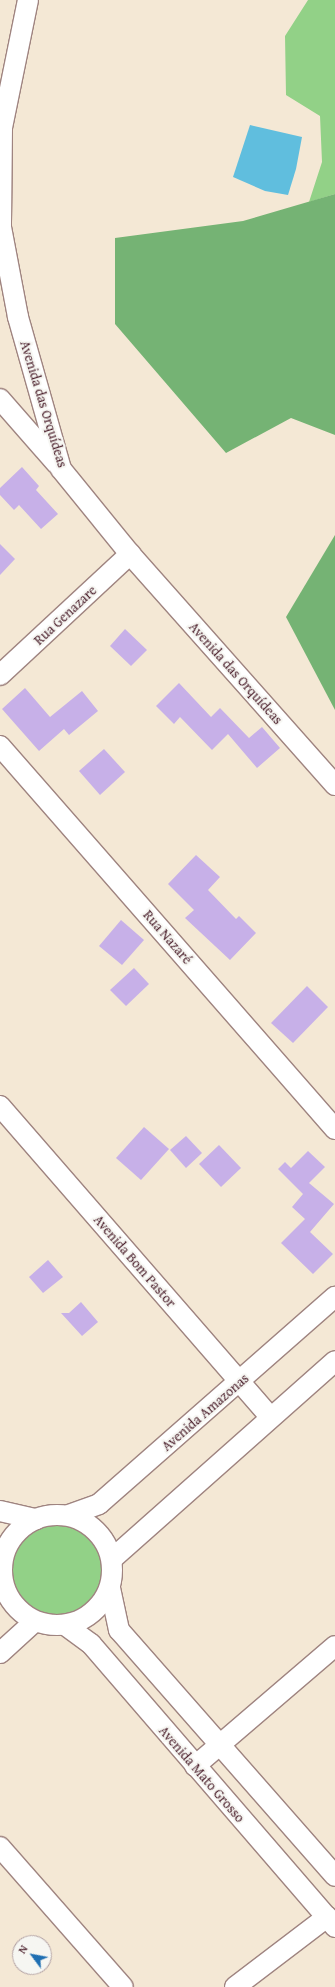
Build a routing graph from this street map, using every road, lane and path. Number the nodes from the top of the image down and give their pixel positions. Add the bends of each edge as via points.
1 (28, 0) edge
2 (1, 127) edge
3 (0, 399) edge
4 (61, 469) junction
5 (130, 554) junction
6 (0, 675) edge
7 (0, 746) edge
8 (335, 785) edge
9 (0, 1106) edge
10 (335, 1129) edge
11 (335, 1297) edge
12 (335, 1361) edge
13 (240, 1381) junction
14 (270, 1417) junction
15 (0, 1511) edge
16 (69, 1515) junction
17 (36, 1519) junction
18 (0, 1529) edge
19 (7, 1549) junction
20 (112, 1559) junction
21 (1, 1581) edge
22 (110, 1588) junction
23 (35, 1621) junction
24 (65, 1625) junction
25 (335, 1646) edge
26 (0, 1653) edge
27 (218, 1746) junction
28 (195, 1766) junction
29 (0, 1847) edge
30 (335, 1876) edge
31 (331, 1922) edge
32 (123, 1987) edge
33 (235, 1987) edge

1 - 2 street, Avenida das Orquídeas
2 - 4 street, Avenida das Orquídeas via 1,227 18,317
3 - 4 street
4 - 5 street, Avenida das Orquídeas
5 - 6 street, Rua Genazare
5 - 8 street, Avenida das Orquídeas
7 - 10 street, Rua Nazaré
9 - 13 street, Avenida Bom Pastor
11 - 13 street, Avenida Amazonas
12 - 14 street
13 - 14 street, Avenida Bom Pastor
13 - 16 street, Avenida Amazonas via 99,1504
14 - 20 street
15 - 17 street
16 - 17 street via 52,1515
16 - 20 street via 97,1531
17 - 19 street via 21,1528
18 - 19 street
19 - 21 street
20 - 22 street
21 - 23 street via 20,1611
22 - 24 street via 93,1612 80,1621
22 - 27 street via 119,1630
23 - 24 street
23 - 26 street
24 - 28 street, Avenida Mato Grosso via 91,1644
25 - 27 street
27 - 28 street
27 - 30 street
28 - 31 street, Avenida Mato Grosso
29 - 32 street
31 - 33 street

